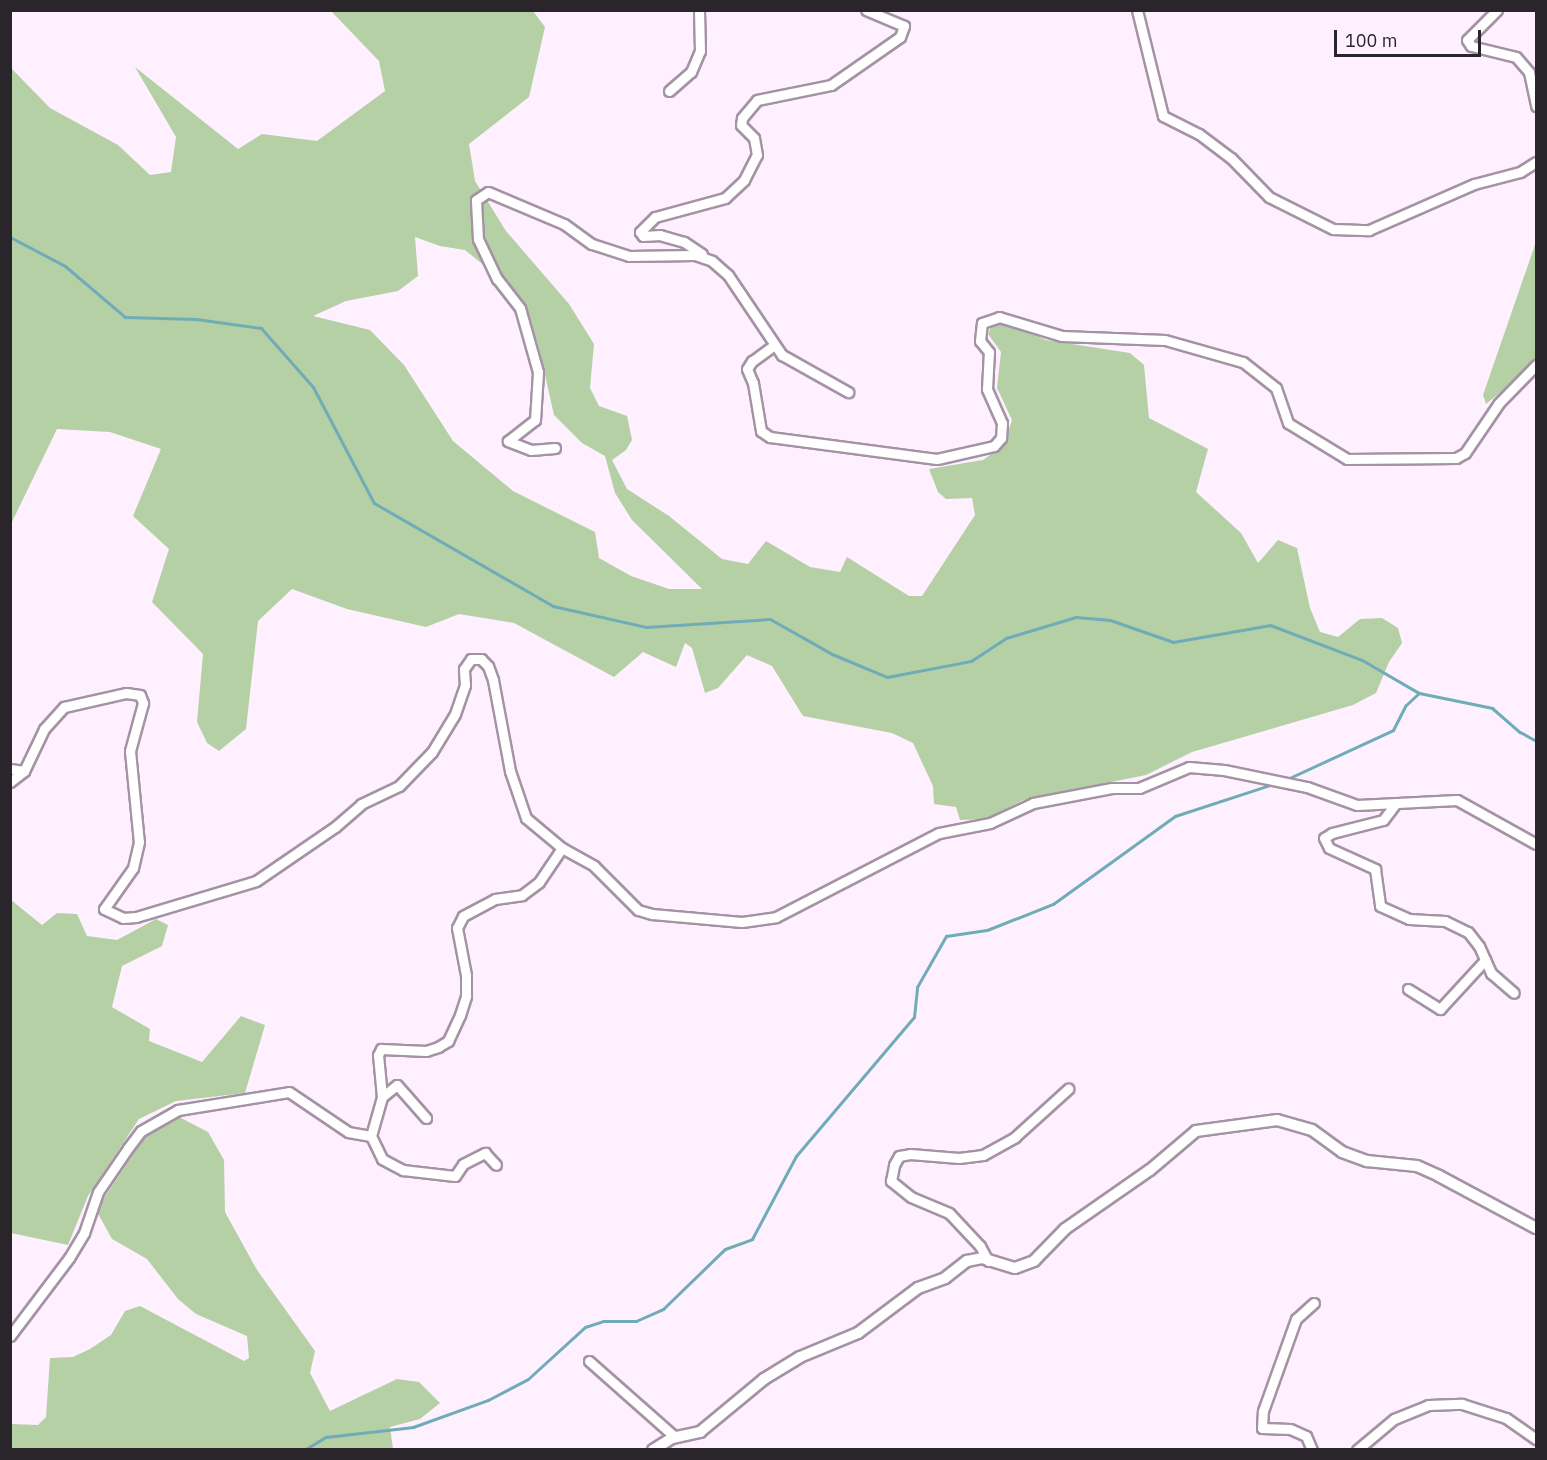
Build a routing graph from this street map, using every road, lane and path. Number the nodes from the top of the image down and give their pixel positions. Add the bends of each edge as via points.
1 (699, 10) edge
2 (866, 10) edge
3 (1137, 10) edge
4 (1497, 10) edge
5 (669, 91) dead end
6 (1536, 106) edge
7 (1536, 162) edge
8 (712, 261) junction
9 (773, 346) junction
10 (1536, 365) edge
11 (848, 392) dead end
12 (555, 448) dead end
13 (10, 770) edge
14 (24, 771) junction
15 (10, 782) edge
16 (1396, 802) junction
17 (1536, 844) edge
18 (562, 848) junction
19 (1485, 960) junction
20 (1408, 989) dead end
21 (1514, 993) dead end
22 (1068, 1089) dead end
23 (382, 1097) junction
24 (426, 1118) dead end
25 (371, 1136) junction
26 (496, 1165) dead end
27 (1536, 1227) edge
28 (988, 1261) junction
29 (1314, 1304) dead end
30 (10, 1336) edge
31 (589, 1361) dead end
32 (675, 1437) junction
33 (1536, 1439) edge
34 (1369, 1445) edge
35 (653, 1449) edge
36 (1312, 1449) edge
37 (1357, 1449) edge

1 - 5 street via 700,51 691,72
2 - 8 street via 904,26 900,37 831,85 757,100 742,118 741,125 754,138 757,154 744,180 725,198 655,217 640,232 684,242
3 - 7 street via 1163,116 1199,134 1231,158 1269,197 1333,229 1369,230 1474,184 1520,172
4 - 6 street via 1467,40 1471,46 1516,57 1529,72
8 - 9 street via 728,275
8 - 12 street via 695,255 629,256 592,244 564,224 488,192 476,201 478,239 497,279 520,308 538,372 535,420 508,441 531,450
9 - 10 street via 747,369 760,432 770,437 937,459 994,446 1001,438 1002,423 987,389 989,352 980,340 982,323 999,317 1062,336 1165,340 1243,362 1276,388 1288,423 1347,459 1456,458 1465,453 1499,403
9 - 11 street
13 - 14 street
14 - 15 street
14 - 18 street via 44,729 64,708 126,693 140,695 143,703 130,751 140,842 133,868 104,909 123,918 136,917 256,881 335,827 361,804 399,786 432,752 460,705 464,669 471,659 481,659 493,680 510,771 526,819
16 - 17 street via 1457,800
16 - 18 street via 1357,805 1307,787 1189,767 1138,789 1112,788 1033,803 990,823 939,833 791,910 759,921 701,919 638,910 594,866
16 - 19 street via 1383,820 1324,838 1329,848 1375,869 1380,906 1409,919 1445,921 1468,932
18 - 23 street via 539,882 522,895 495,899 463,916 457,928 466,996 460,1015 448,1041 438,1047 426,1051 381,1049 378,1055
19 - 20 street via 1440,1009
19 - 21 street via 1491,973
22 - 28 street via 1015,1137 983,1155 958,1158 910,1154 899,1156 894,1165 891,1181 911,1197 949,1213 980,1246
23 - 24 street via 388,1090 403,1087
23 - 25 street
25 - 26 street via 382,1159 418,1174 456,1176 463,1164 485,1153
25 - 30 street via 348,1132 290,1092 178,1110 141,1131 128,1148 98,1192 84,1233 69,1258
27 - 28 street via 1417,1166 1367,1161 1342,1152 1312,1130 1277,1120 1196,1131 1150,1170 1065,1229 1034,1262 1015,1268
28 - 32 street via 967,1261 945,1278 918,1287 858,1333 800,1357 764,1379 700,1432
29 - 36 street via 1296,1319 1263,1412 1262,1428 1290,1429 1306,1436
31 - 32 street
32 - 35 street
33 - 34 street via 1506,1418 1462,1404 1428,1405 1394,1419
34 - 37 street

